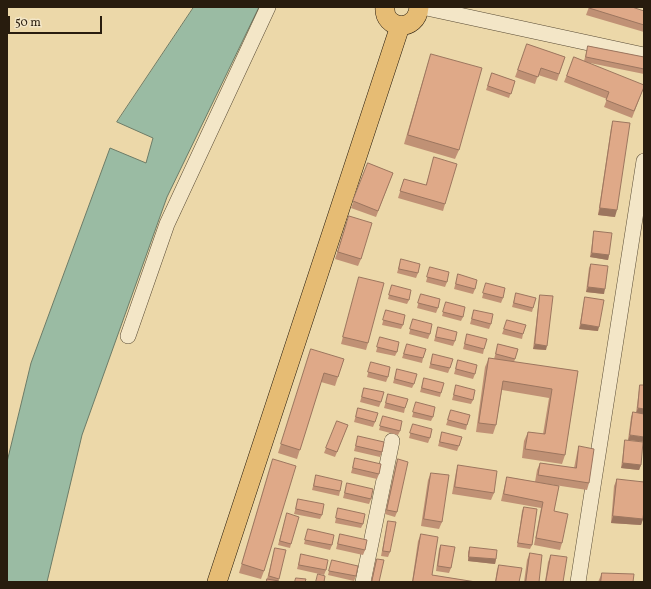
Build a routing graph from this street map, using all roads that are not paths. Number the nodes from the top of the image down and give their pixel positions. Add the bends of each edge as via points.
1 (268, 7) edge
2 (385, 7) edge
3 (418, 7) edge
4 (422, 7) edge
5 (400, 26) junction
6 (644, 55) edge
7 (644, 161) edge
8 (128, 336) dead end
9 (392, 441) dead end
10 (217, 582) edge
11 (363, 582) edge
12 (578, 582) edge

1 - 8 street via 167,224
2 - 5 main road via 388,18 393,24
3 - 5 main road via 418,14 414,20 408,25
4 - 6 street
5 - 10 main road
7 - 12 street
9 - 11 street

